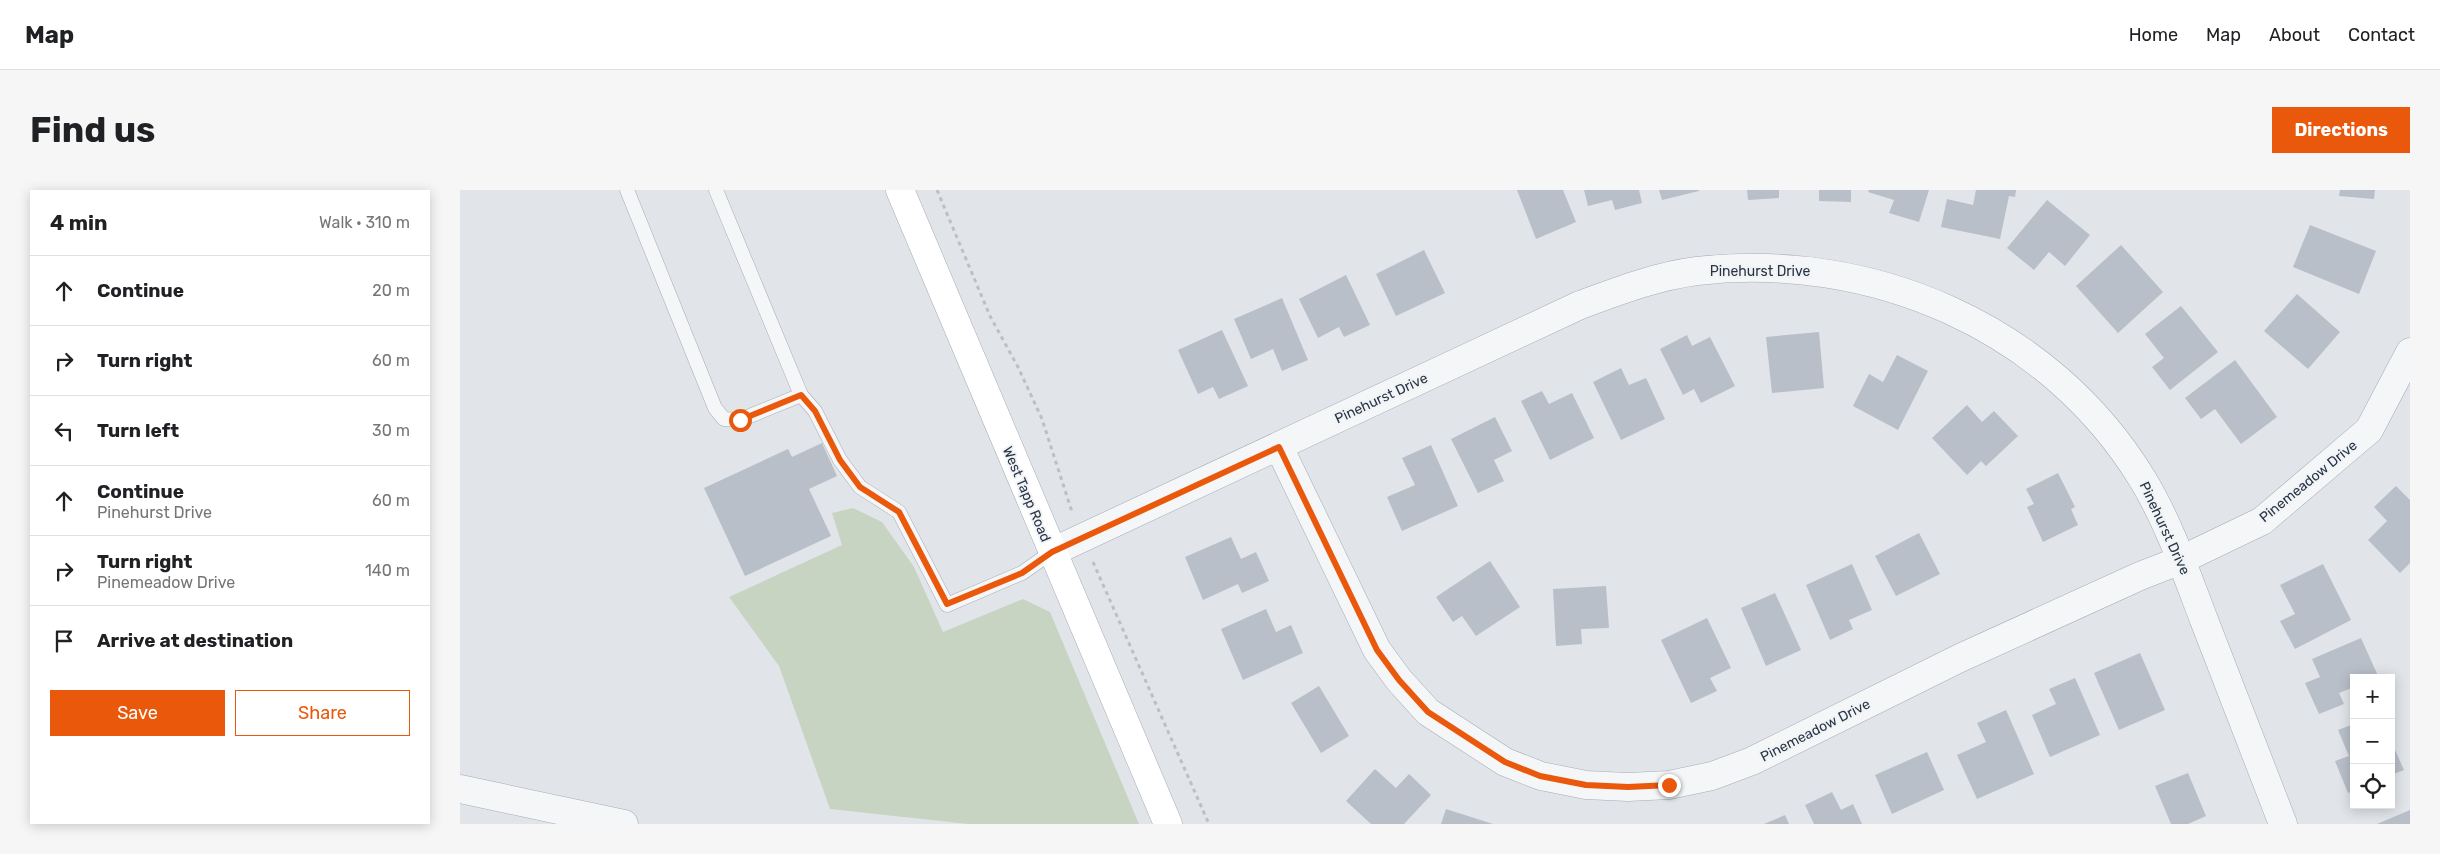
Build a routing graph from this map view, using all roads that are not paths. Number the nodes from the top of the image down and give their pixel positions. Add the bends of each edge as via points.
1 (627, 190) edge
2 (716, 190) edge
3 (900, 190) edge
4 (2410, 352) edge
5 (801, 395) junction
6 (1279, 447) junction
7 (1052, 552) junction
8 (2181, 560) junction
9 (460, 789) edge
10 (624, 824) edge
11 (1168, 824) edge
12 (2283, 824) edge

1 - 5 lane via 715,408 724,419 740,420
2 - 5 lane
3 - 7 main road, West Tapp Road
4 - 8 street, Pinemeadow Drive via 2369,430 2262,521
5 - 7 lane via 815,411 840,460 860,487 899,512 947,604 1022,573
6 - 7 street, Pinehurst Drive
6 - 8 street, Pinehurst Drive via 1580,305 1621,289 1697,271 1792,269 1822,272 1865,280 1936,302 2007,341 2040,365 2098,418 2122,449 2144,480
6 - 8 street, Pinemeadow Drive via 1377,650 1428,712 1505,762 1540,776 1586,785 1669,785 1712,776 1744,764 1960,658
7 - 11 main road, West Tapp Road
8 - 12 street, Pinehurst Drive
9 - 10 street

